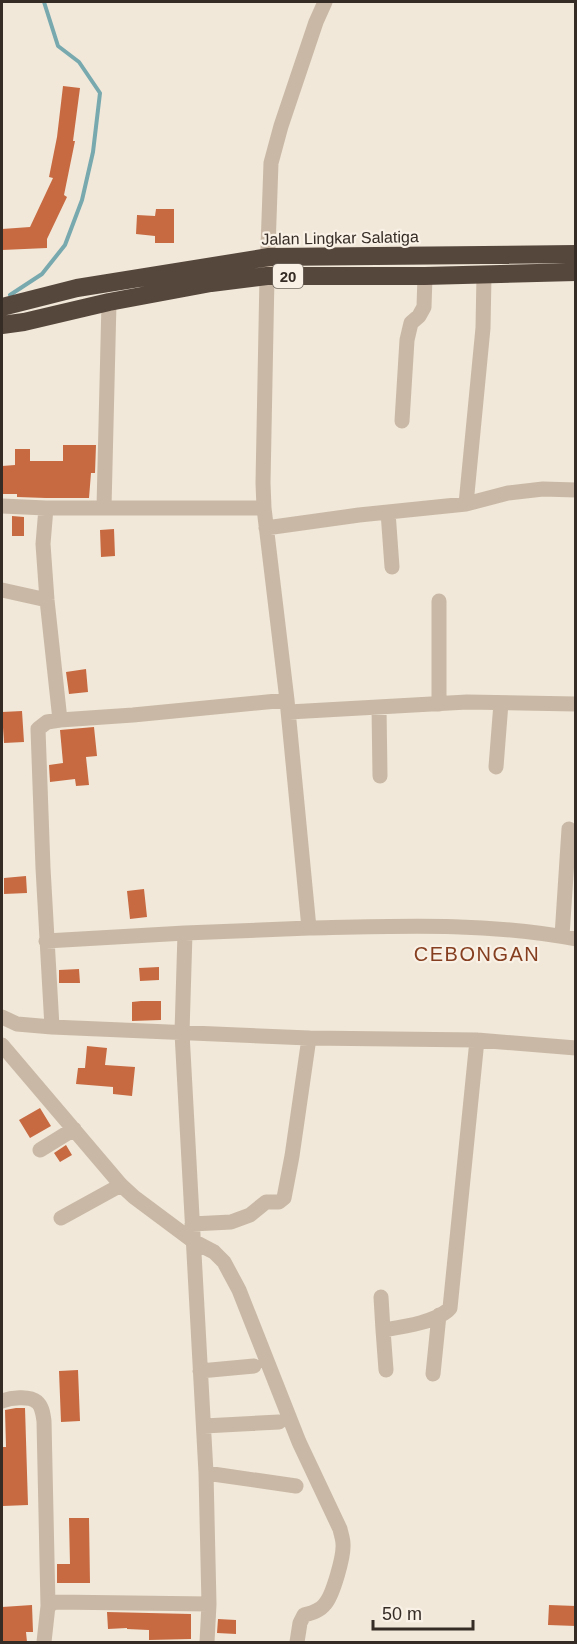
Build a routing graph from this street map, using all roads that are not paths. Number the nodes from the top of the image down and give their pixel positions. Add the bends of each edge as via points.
1 (325, 2) edge
2 (576, 254) edge
3 (269, 257) junction
4 (576, 272) edge
5 (484, 274) junction
6 (267, 276) junction
7 (425, 276) junction
8 (110, 302) junction
9 (2, 307) edge
10 (2, 325) edge
11 (402, 421) dead end
12 (576, 490) edge
13 (466, 504) junction
14 (2, 506) edge
15 (46, 507) junction
16 (104, 507) junction
17 (264, 508) junction
18 (388, 512) junction
19 (266, 528) junction
20 (392, 567) dead end
21 (2, 590) edge
22 (47, 600) junction
23 (439, 601) dead end
24 (501, 703) junction
25 (440, 704) junction
26 (576, 704) edge
27 (288, 706) junction
28 (379, 707) junction
29 (60, 720) junction
30 (496, 767) dead end
31 (380, 776) dead end
32 (569, 829) dead end
33 (309, 928) junction
34 (184, 933) junction
35 (569, 938) edge
36 (46, 941) junction
37 (2, 1017) edge
38 (52, 1028) junction
39 (182, 1034) junction
40 (309, 1038) junction
41 (477, 1040) junction
42 (2, 1045) edge
43 (576, 1048) edge
44 (74, 1129) junction
45 (40, 1150) dead end
46 (121, 1185) junction
47 (61, 1218) dead end
48 (192, 1224) junction
49 (194, 1241) junction
50 (381, 1297) dead end
51 (439, 1315) junction
52 (383, 1330) junction
53 (254, 1366) dead end
54 (386, 1370) dead end
55 (201, 1371) junction
56 (434, 1374) dead end
57 (2, 1401) edge
58 (279, 1422) dead end
59 (204, 1426) junction
60 (206, 1473) junction
61 (296, 1486) dead end
62 (209, 1604) junction
63 (48, 1606) junction
64 (44, 1642) edge
65 (207, 1642) edge
66 (297, 1642) edge

1 - 3 street via 274,152
2 - 3 highway, Jalan Lingkar Salatiga / 20
3 - 6 street
3 - 9 highway, Jalan Lingkar Salatiga / 20 via 77,288
4 - 5 highway, 20
5 - 7 highway, 20
5 - 13 street via 483,328
6 - 7 highway, 20
6 - 8 highway, 20
6 - 17 street
7 - 11 street via 424,307 411,322 407,340
8 - 10 highway, 20
8 - 16 street
12 - 13 street via 508,493
13 - 18 street
14 - 15 street
15 - 16 street
15 - 22 street via 42,544
16 - 17 street
17 - 19 street
18 - 19 street
18 - 20 street
19 - 27 street
21 - 22 street
22 - 29 street
23 - 25 street
24 - 25 street
24 - 26 street
24 - 30 street
25 - 28 street
27 - 28 street
27 - 29 street
27 - 33 street
28 - 31 street
29 - 36 street via 47,722 38,729
32 - 35 street
33 - 34 street
33 - 35 street via 431,925
34 - 36 street
34 - 39 street
36 - 38 street
37 - 38 street
38 - 39 street
39 - 40 street
39 - 48 street
40 - 41 street
40 - 48 street via 284,1198 266,1202 250,1215 231,1222
41 - 43 street
41 - 51 street via 450,1308
42 - 44 street
44 - 45 street
44 - 46 street
46 - 47 street
46 - 49 street
48 - 49 street
49 - 55 street
49 - 66 street via 224,1262 239,1290 299,1442 340,1529 342,1555 332,1592 320,1609 304,1615
50 - 52 street
51 - 52 street via 417,1324
51 - 56 street
52 - 54 street
53 - 55 street
55 - 59 street
57 - 63 street via 16,1397 34,1400 42,1412
58 - 59 street
59 - 60 street
60 - 61 street
60 - 62 street
62 - 63 street via 55,1602
62 - 65 street
63 - 64 street

